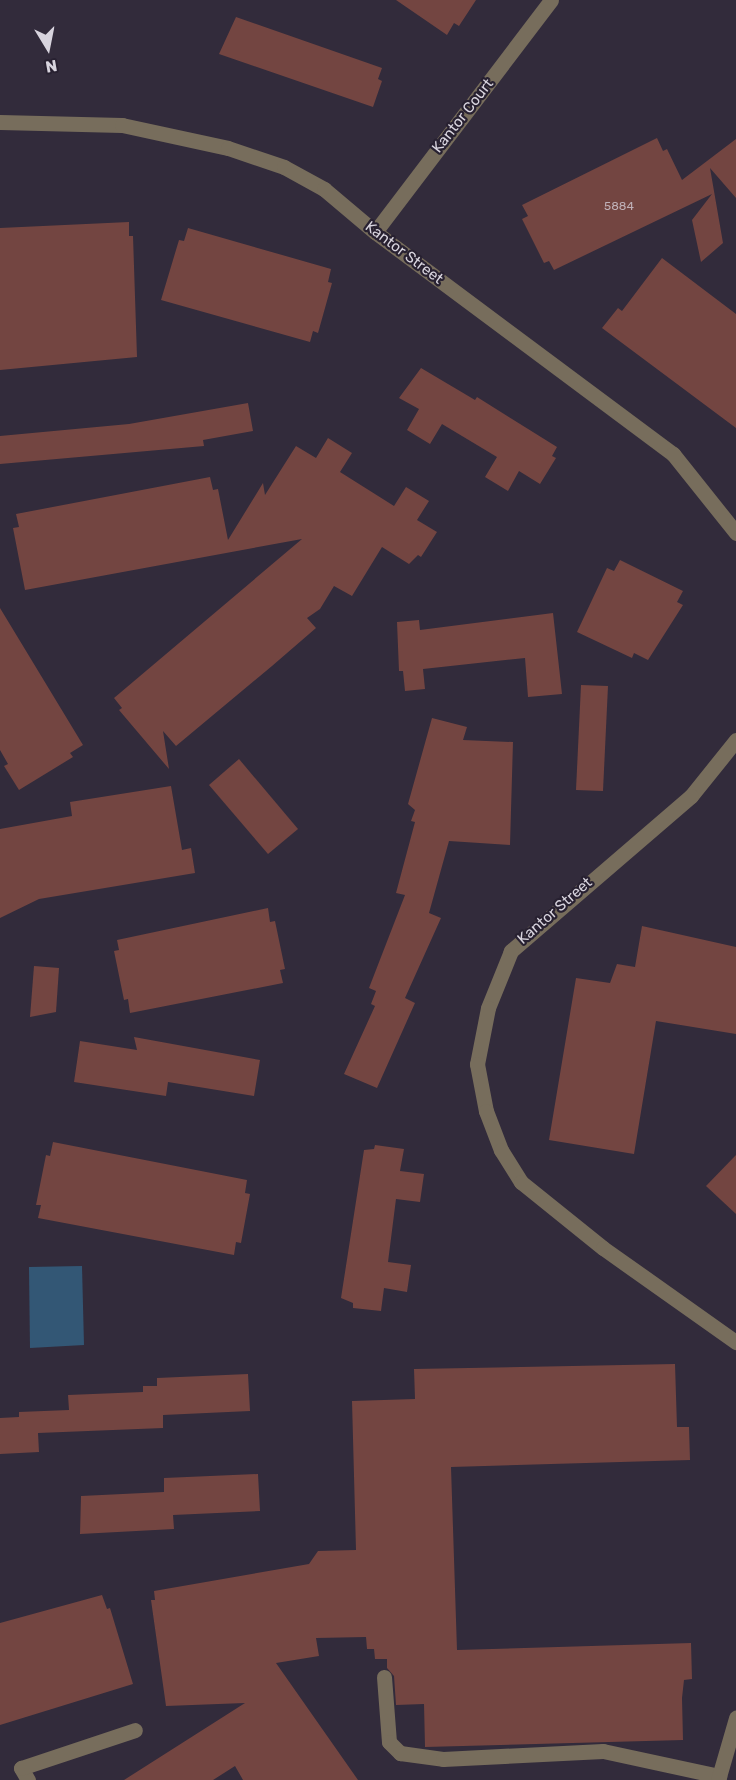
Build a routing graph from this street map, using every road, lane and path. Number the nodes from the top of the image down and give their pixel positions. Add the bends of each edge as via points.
1 (551, 0) edge
2 (0, 122) edge
3 (375, 232) junction
4 (736, 533) edge
5 (736, 740) edge
6 (736, 1342) edge
7 (384, 1677) dead end
8 (736, 1718) edge
9 (135, 1730) dead end
10 (719, 1778) edge
11 (28, 1780) edge

1 - 3 street, Kantor Court
2 - 3 street, Kantor Street via 122,125 228,148 284,167 324,189
3 - 4 street, Kantor Street via 673,454
5 - 6 street, Kantor Street via 692,796 511,951 488,1008 477,1064 486,1111 501,1150 521,1182 603,1248
7 - 10 street via 389,1742 400,1753 443,1759 603,1751
8 - 10 street
9 - 11 street via 21,1768

